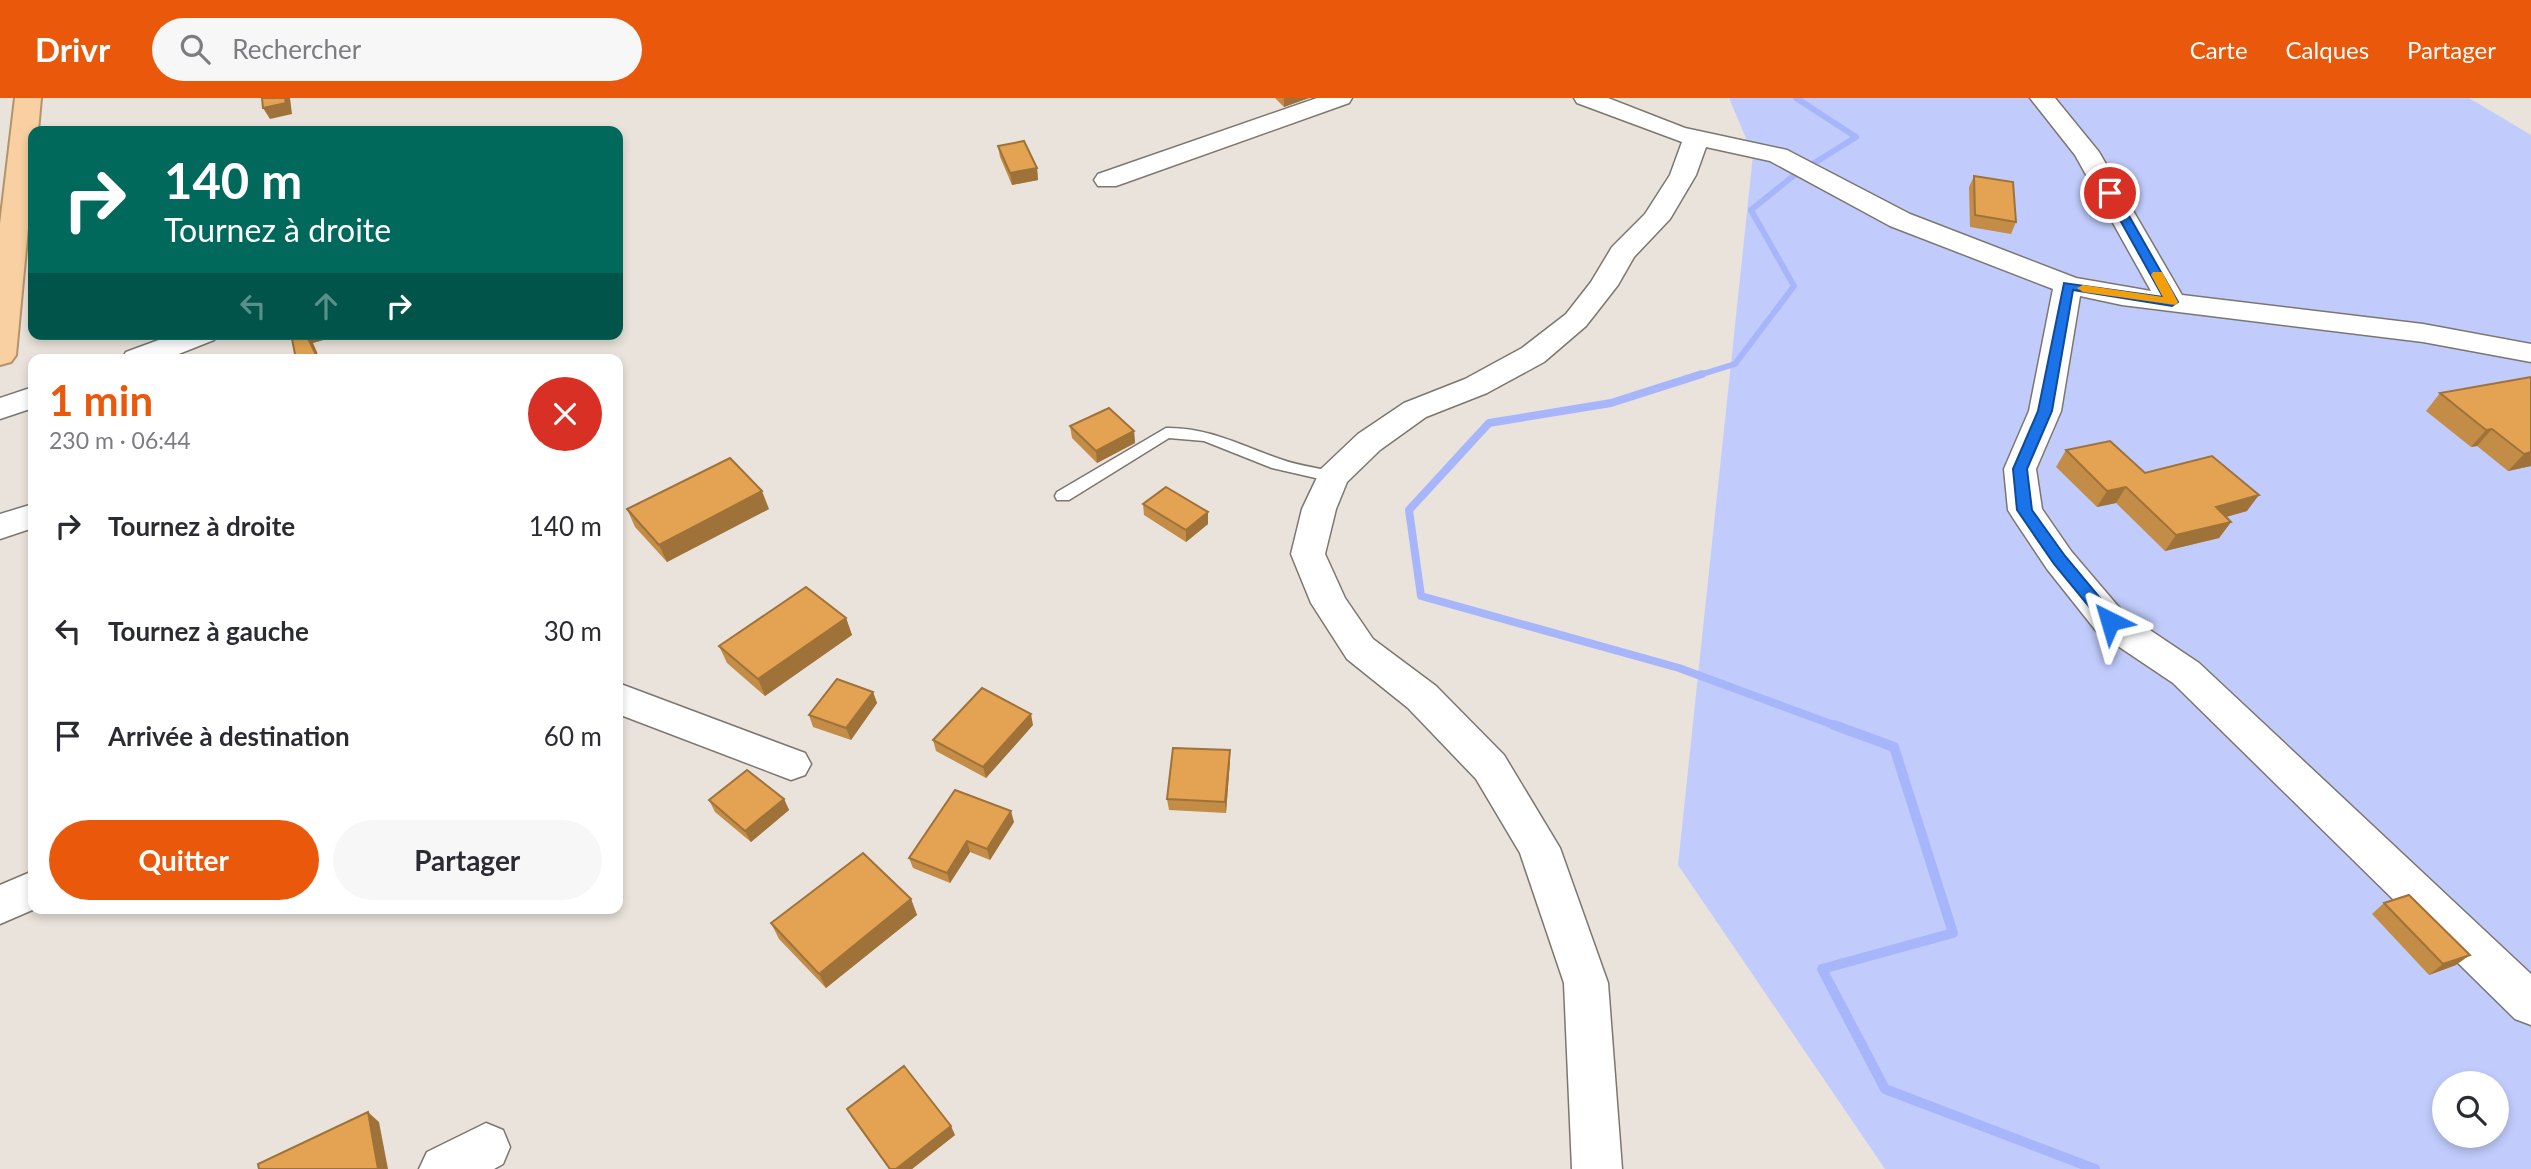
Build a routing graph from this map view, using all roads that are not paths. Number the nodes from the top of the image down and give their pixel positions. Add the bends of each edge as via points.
1 (28, 98) edge
2 (1340, 98) edge
3 (1586, 98) edge
4 (2042, 98) edge
5 (1697, 137) junction
6 (1107, 180) dead end
7 (2068, 285) junction
8 (2172, 302) junction
9 (187, 340) edge
10 (2531, 353) edge
11 (150, 354) edge
12 (0, 355) edge
13 (28, 399) edge
14 (0, 409) edge
15 (1333, 477) junction
16 (1063, 496) dead end
17 (28, 518) edge
18 (0, 527) edge
19 (623, 700) edge
20 (791, 764) dead end
21 (28, 892) edge
22 (0, 905) edge
23 (2531, 1004) edge
24 (486, 1147) dead end
25 (444, 1169) edge
26 (1597, 1169) edge

1 - 12 highway
2 - 6 street
3 - 5 street via 1655,127
4 - 8 street via 2086,152
5 - 7 street via 1778,155 1900,220
5 - 15 street via 1682,175 1656,219 1622,253 1576,320 1533,355 1476,386 1415,410 1369,442
7 - 8 street
7 - 23 street via 2045,411 2020,469 2025,510 2110,621 2186,673
8 - 10 street via 2423,333
9 - 11 street
13 - 14 street
15 - 16 lane via 1271,462 1226,441 1185,431 1166,433
15 - 26 street via 1318,509 1308,554 1329,603 1360,649 1422,697 1490,767 1539,848 1586,983
17 - 18 street
19 - 20 street
21 - 22 street
24 - 25 street

